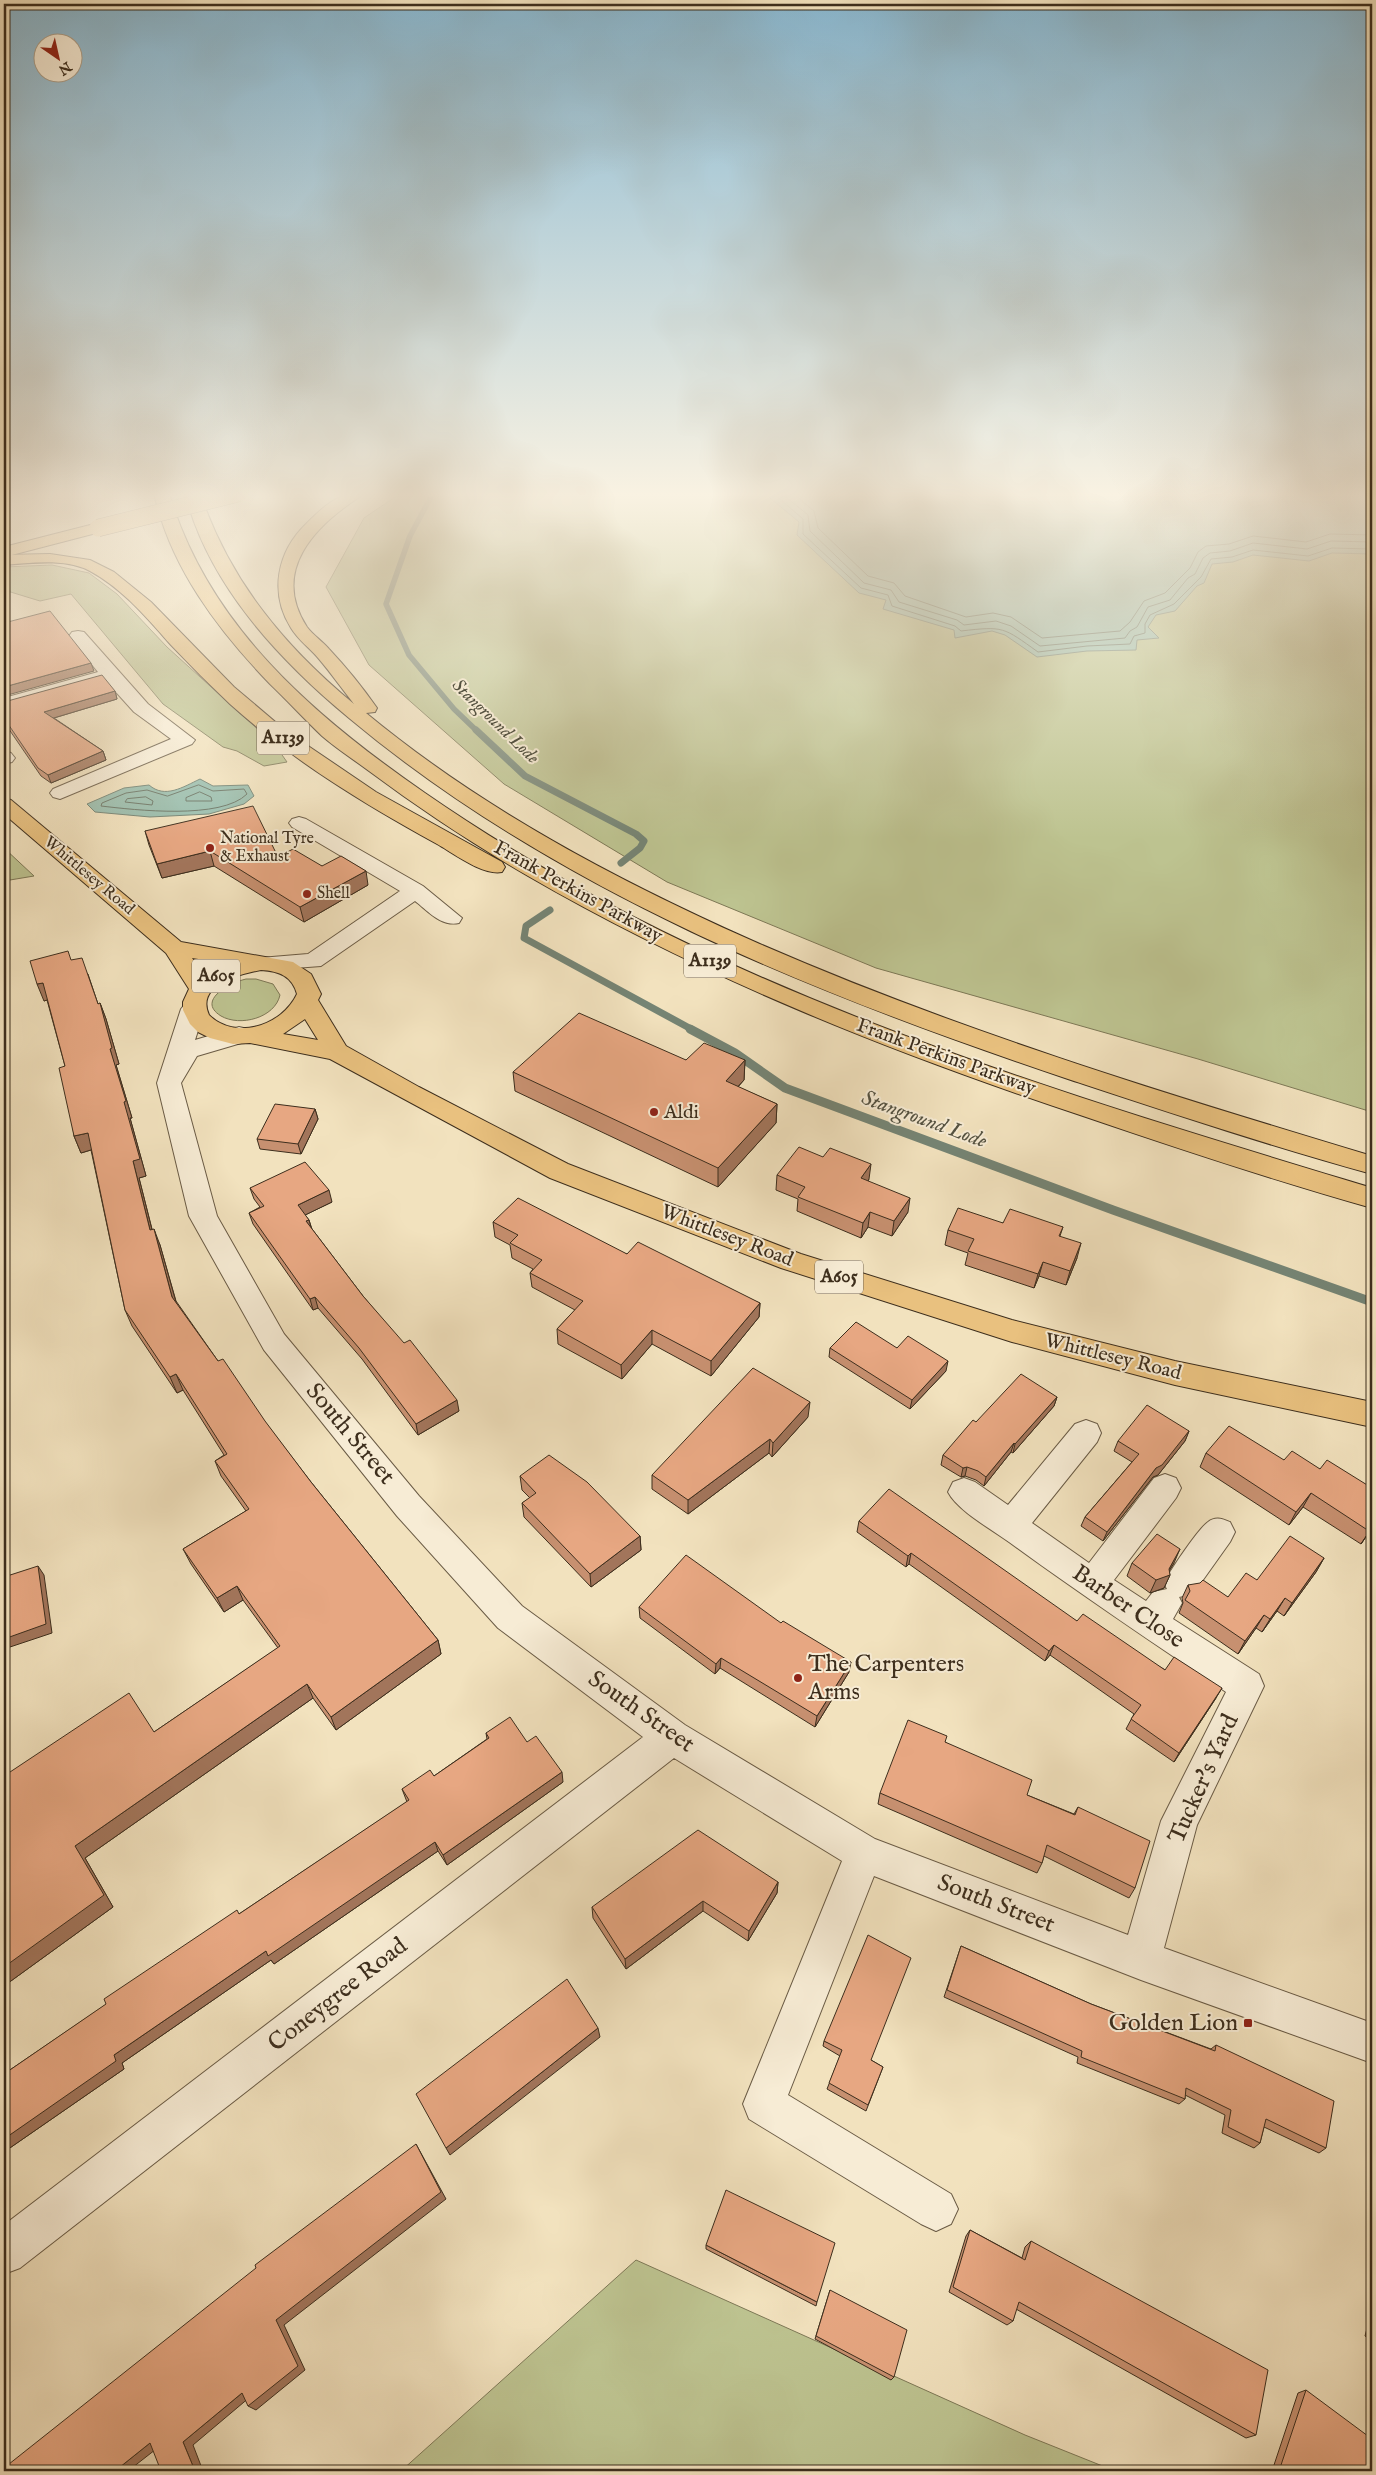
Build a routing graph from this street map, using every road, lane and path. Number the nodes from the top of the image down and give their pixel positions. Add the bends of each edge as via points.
1 (147, 608) edge
2 (215, 608) edge
3 (251, 608) edge
4 (290, 608) edge
5 (78, 636) dead end
6 (110, 674) junction
7 (4, 704) edge
8 (410, 758) junction
9 (60, 793) dead end
10 (4, 804) edge
11 (299, 823) dead end
12 (415, 891) junction
13 (587, 902) junction
14 (451, 918) dead end
15 (174, 948) junction
16 (313, 961) junction
17 (264, 963) junction
18 (308, 997) junction
19 (197, 999) junction
20 (244, 1035) junction
21 (337, 1052) junction
22 (169, 1083) junction
23 (1372, 1165) edge
24 (1372, 1198) edge
25 (1372, 1415) edge
26 (1086, 1433) dead end
27 (1165, 1488) dead end
28 (964, 1492) dead end
29 (1010, 1526) junction
30 (1219, 1532) dead end
31 (1092, 1584) junction
32 (1166, 1603) junction
33 (1247, 1686) joint
34 (672, 1737) junction
35 (864, 1853) junction
36 (1141, 1960) junction
37 (1372, 2043) edge
38 (936, 2209) dead end
39 (4, 2252) edge

1 - 13 main road, A1139 via 234,696 294,746 432,833 511,876
2 - 13 main road, Frank Perkins Parkway / A1139 via 252,656 326,729 450,820
3 - 8 main road, Frank Perkins Parkway / A1139 via 315,679
4 - 8 main road, A1139 via 299,627
5 - 6 street
6 - 7 street
6 - 9 street via 141,708 185,740
8 - 23 main road, Frank Perkins Parkway / A1139 via 480,806 616,884 785,964 1029,1058
10 - 15 main road, Whittlesey Road / A605
11 - 12 street
12 - 14 street
12 - 16 street
13 - 24 main road, Frank Perkins Parkway / A1139 via 762,985 868,1029 1009,1082
15 - 17 main road, A605
15 - 19 main road, Whittlesey Road / A605
16 - 17 street
16 - 18 street
17 - 18 main road, A605 via 285,966 298,973 306,983
17 - 19 main road, A605 via 226,970
18 - 20 main road, A605 via 299,1013 286,1024
18 - 21 main road, A605
19 - 20 main road, A605 via 198,1019 207,1028
19 - 22 street
20 - 21 main road, Whittlesey Road / A605
20 - 22 street via 188,1050
21 - 25 main road, Whittlesey Road / A605 via 559,1171 791,1261 1012,1331 1175,1374
22 - 34 street, South Street via 203,1216 274,1342 408,1506 510,1617
26 - 29 street
27 - 31 street
28 - 29 street, Barber Close
29 - 31 street, Barber Close
30 - 32 street
31 - 32 street, Barber Close
32 - 33 street, Barber Close
33 - 36 street, Tucker's Yard via 1180,1821
34 - 35 street, South Street
34 - 39 street, Coneygree Road
35 - 36 street, South Street
35 - 38 street via 764,2104
36 - 37 street, South Street

